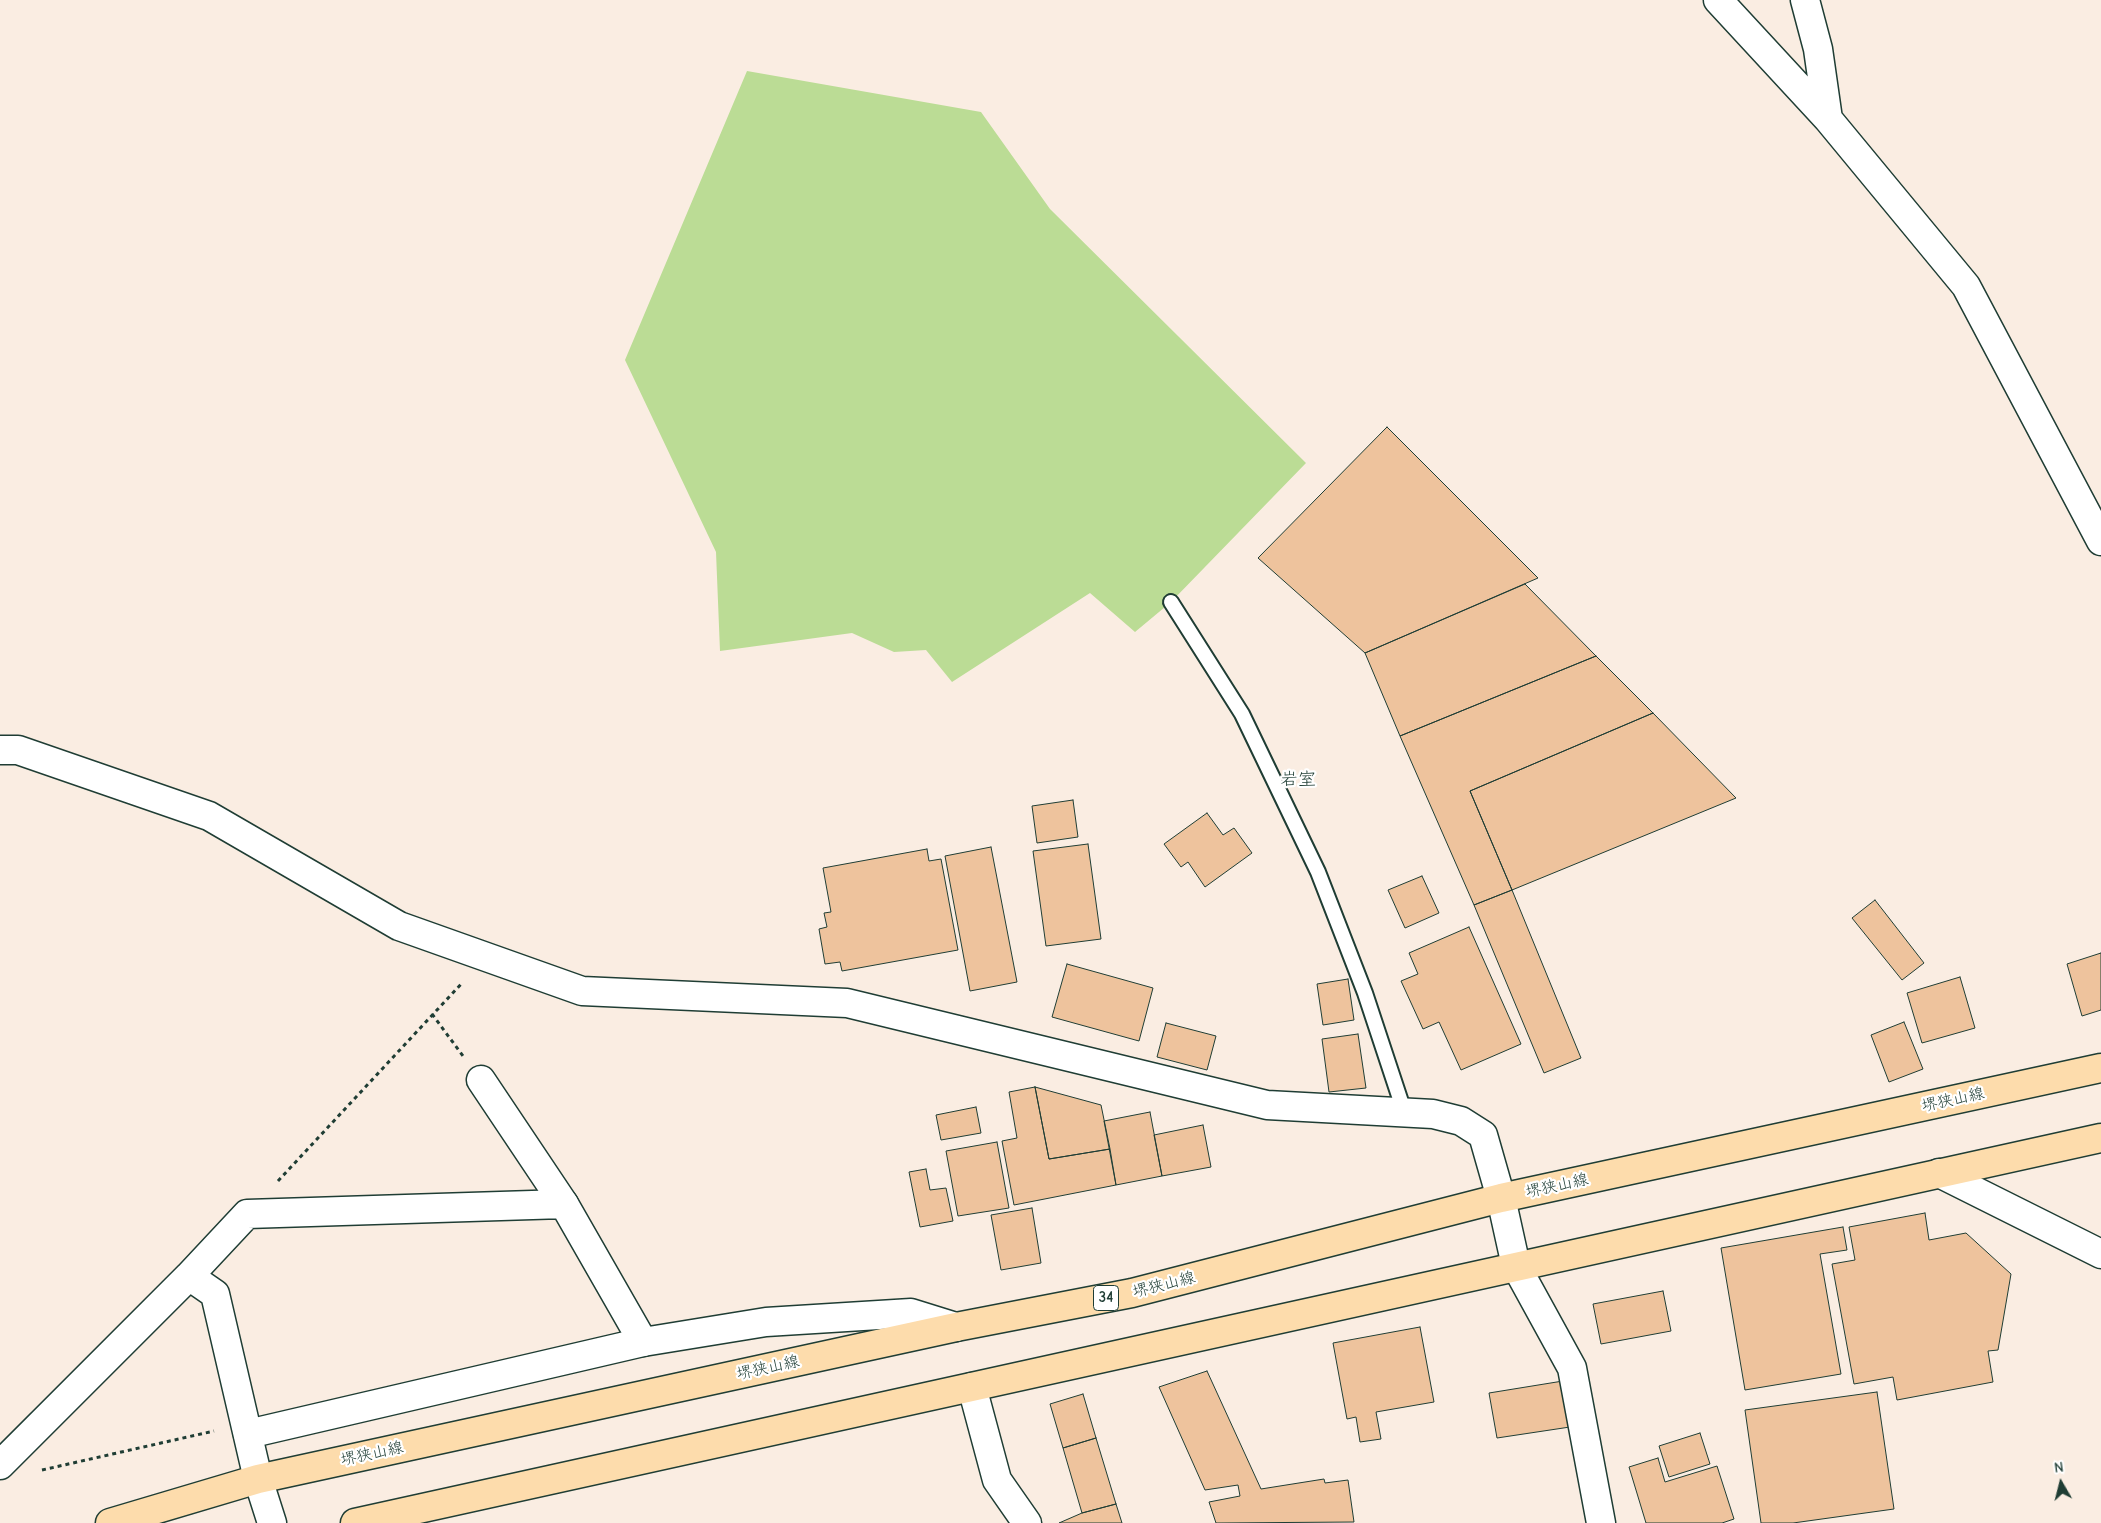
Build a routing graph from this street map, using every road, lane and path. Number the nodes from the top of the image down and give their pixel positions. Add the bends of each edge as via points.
1 (1718, 0) edge
2 (1805, 0) edge
3 (1828, 118) junction
4 (2101, 541) edge
5 (1171, 602) dead end
6 (0, 750) edge
7 (486, 957) junction
8 (432, 1014) junction
9 (2101, 1068) edge
10 (481, 1080) joint
11 (1405, 1114) junction
12 (2101, 1138) edge
13 (1939, 1173) junction
14 (1501, 1198) junction
15 (564, 1204) junction
16 (247, 1214) junction
17 (2101, 1254) edge
18 (1516, 1266) junction
19 (190, 1276) junction
20 (956, 1327) junction
21 (643, 1342) junction
22 (972, 1387) junction
23 (235, 1431) junction
24 (0, 1465) edge
25 (39, 1471) dead end
26 (258, 1479) junction
27 (110, 1523) edge
28 (272, 1523) edge
29 (355, 1523) edge
30 (1027, 1523) edge
31 (1602, 1523) edge

1 - 3 street
2 - 3 street via 1818,49
3 - 4 street via 1966,286
5 - 11 lane via 1242,714 1318,872 1365,994
6 - 7 street via 18,750 209,816 399,926
7 - 8 path
7 - 11 street via 582,991 847,1003 1267,1105
8 - 10 path
8 - 16 path
9 - 14 main road, 堺狭山線 / 34
10 - 15 street
11 - 14 street via 1433,1114 1461,1121 1484,1135
12 - 13 main road
13 - 17 street
13 - 18 main road
14 - 18 street
14 - 20 main road, 堺狭山線 / 34 via 1132,1293
15 - 16 street
15 - 21 street
16 - 19 street
18 - 22 main road
18 - 31 street via 1572,1368
19 - 23 street via 215,1294
19 - 24 street
20 - 21 street via 911,1314 766,1322
20 - 26 main road, 堺狭山線 / 34
21 - 23 street
22 - 29 main road
22 - 30 street via 997,1480
23 - 25 path
23 - 26 street
26 - 27 main road, 堺狭山線 / 34
26 - 28 street

